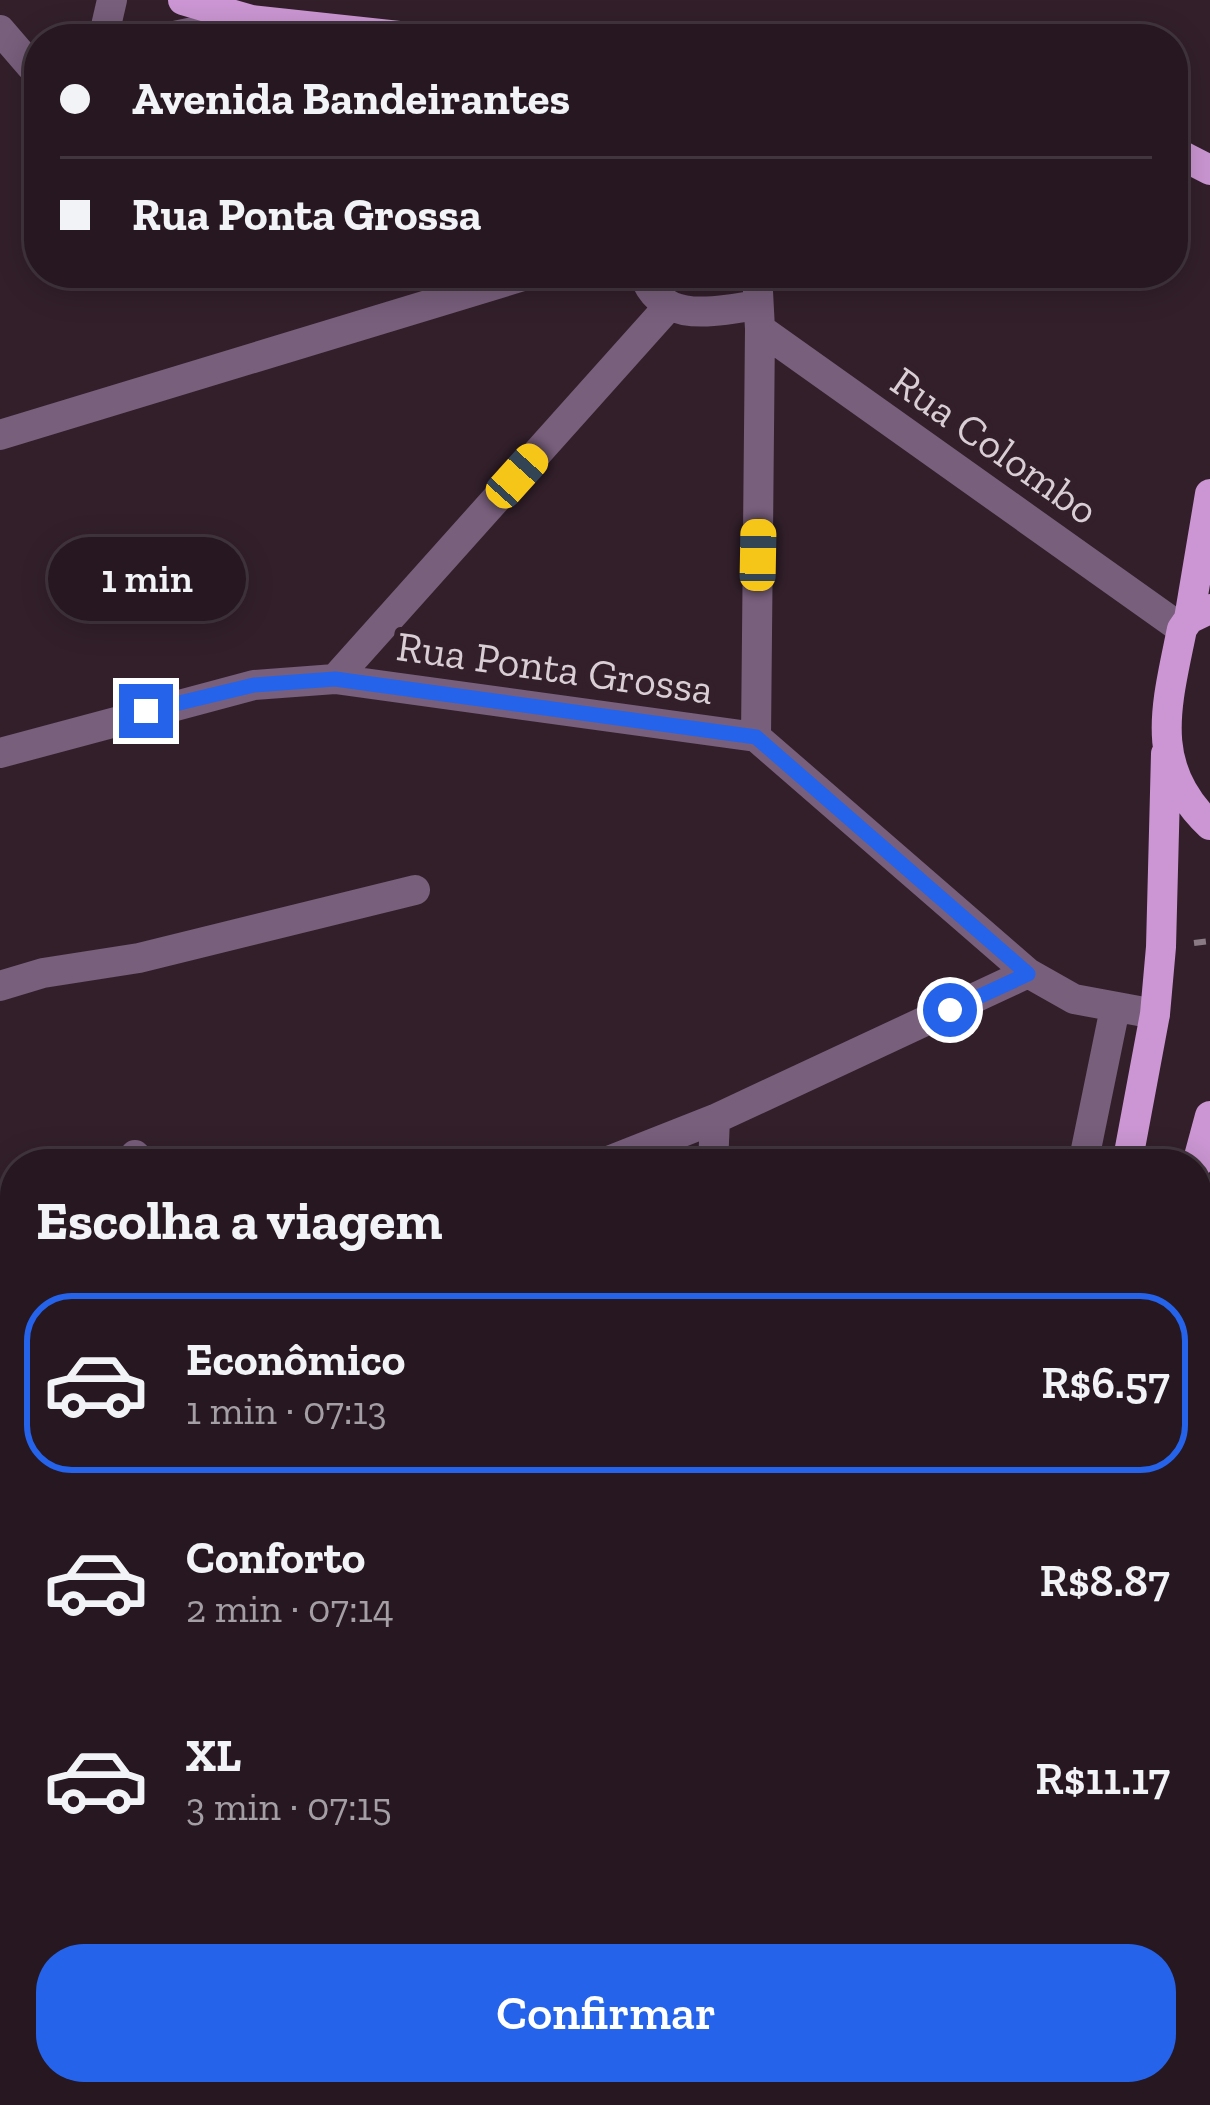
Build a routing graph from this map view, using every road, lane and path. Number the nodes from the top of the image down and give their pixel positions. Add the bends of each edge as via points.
1 (183, 0) edge
2 (251, 20) junction
3 (232, 24) edge
4 (288, 24) edge
5 (0, 30) edge
6 (24, 54) edge
7 (484, 288) edge
8 (651, 288) edge
9 (758, 288) edge
10 (668, 307) junction
11 (759, 316) junction
12 (0, 435) edge
13 (1210, 494) edge
14 (1194, 619) edge
15 (335, 679) junction
16 (756, 737) junction
17 (0, 753) edge
18 (1166, 754) junction
19 (1210, 825) edge
20 (415, 890) dead end
21 (1028, 974) junction
22 (0, 986) edge
23 (1115, 1008) junction
24 (1155, 1014) junction
25 (1210, 1117) edge
26 (715, 1119) junction
27 (639, 1149) edge
28 (714, 1149) edge
29 (1086, 1149) edge
30 (1130, 1149) edge
31 (1201, 1149) edge

1 - 2 main road
2 - 3 street
2 - 4 main road
5 - 6 street
7 - 12 street
8 - 10 street
9 - 11 street
10 - 11 street
10 - 15 street
11 - 14 street, Rua Colombo
11 - 16 street
13 - 14 main road
14 - 18 main road via 1167,712
15 - 16 street, Rua Ponta Grossa
15 - 17 street, Rua Ponta Grossa via 254,685
16 - 21 street, Rua Ponta Grossa
18 - 19 main road via 1190,807
18 - 24 main road
20 - 22 street
21 - 23 street, Rua Ponta Grossa via 1074,999
21 - 26 street
23 - 24 street, Rua Ponta Grossa
23 - 29 street
24 - 30 main road
25 - 31 main road
26 - 27 street
26 - 28 street

